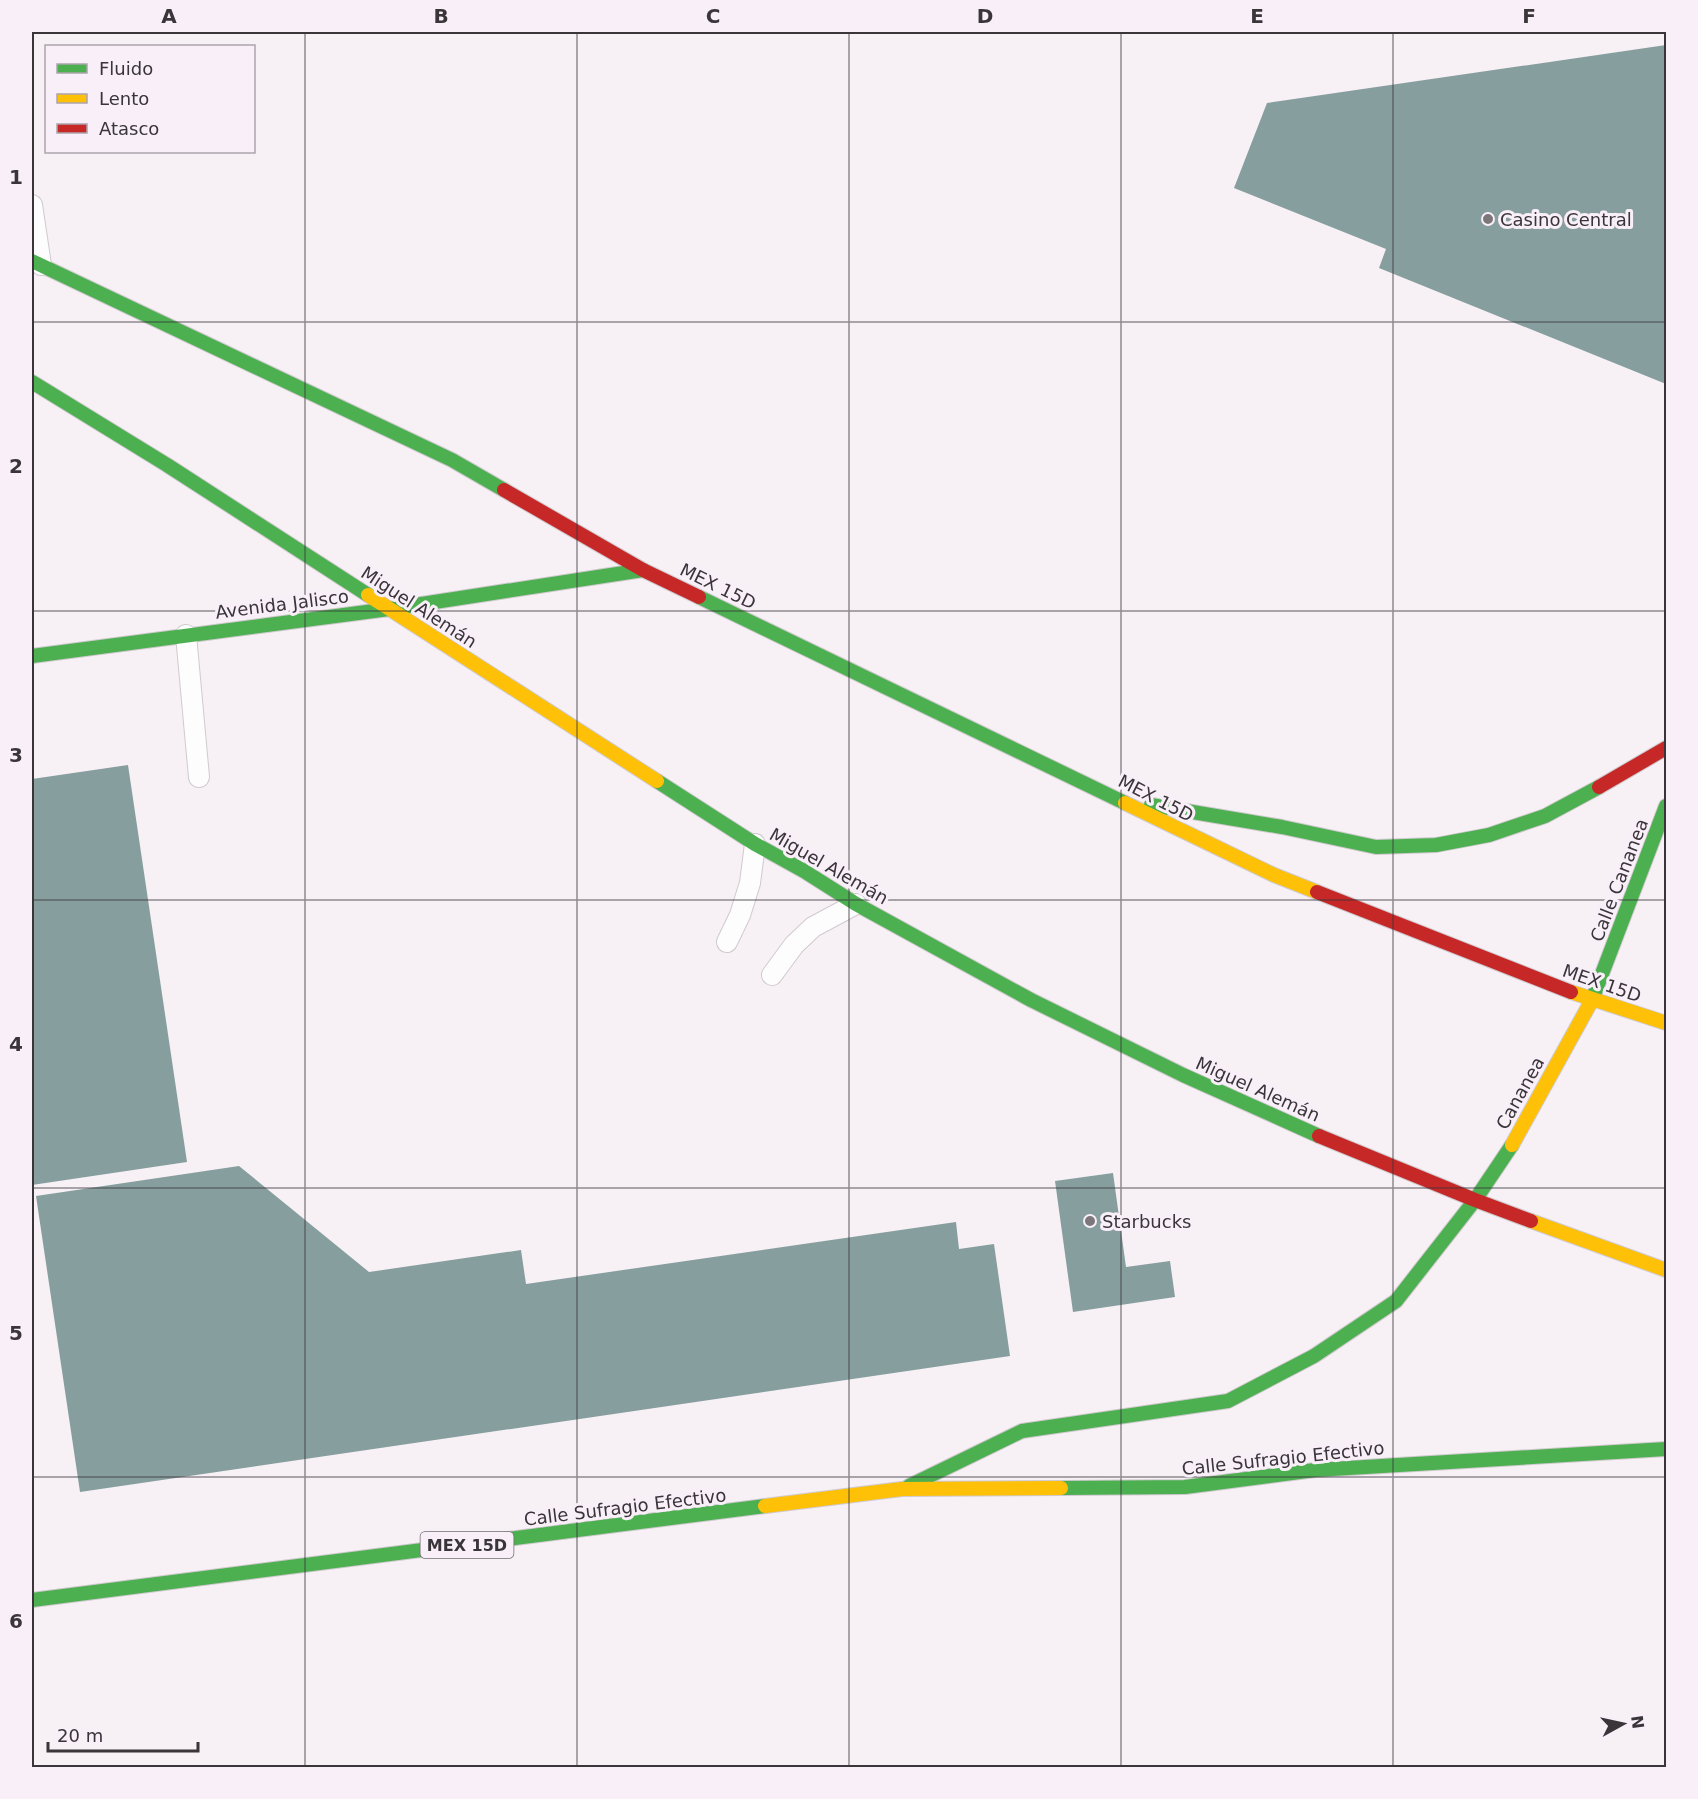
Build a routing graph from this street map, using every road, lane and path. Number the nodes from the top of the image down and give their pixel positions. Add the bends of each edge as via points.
1 (32, 205) edge
2 (36, 263) edge
3 (32, 382) edge
4 (643, 570) junction
5 (389, 609) junction
6 (186, 635) junction
7 (32, 656) edge
8 (1666, 748) edge
9 (199, 777) dead end
10 (1120, 800) junction
11 (1666, 806) edge
12 (755, 844) junction
13 (856, 904) junction
14 (727, 942) dead end
15 (772, 975) dead end
16 (1592, 1000) junction
17 (1666, 1023) edge
18 (1475, 1200) junction
19 (1666, 1270) edge
20 (1666, 1449) edge
21 (902, 1489) junction
22 (32, 1600) edge

1 - 2 lane
2 - 4 main road via 452,460
3 - 5 main road, Miguel Alemán
4 - 5 main road, Avenida Jalisco
4 - 10 main road, MEX 15D
5 - 6 main road, Avenida Jalisco
5 - 12 main road, Miguel Alemán
6 - 7 main road, Avenida Jalisco
6 - 9 lane
8 - 10 main road via 1545,816 1490,835 1436,845 1376,847 1282,826
10 - 16 main road, MEX 15D via 1274,875
11 - 16 main road, Calle Cananea
12 - 13 main road, Miguel Alemán
12 - 14 lane via 750,883
13 - 15 lane via 813,927
13 - 18 main road, Miguel Alemán via 1031,1000 1183,1076
16 - 17 main road, MEX 15D
16 - 18 main road, Cananea via 1516,1138
18 - 19 main road, Miguel Alemán
18 - 21 main road, Calle Sufragio Efectivo via 1396,1301 1314,1356 1228,1401 1022,1431
20 - 21 main road, Calle Sufragio Efectivo via 1315,1470 1185,1487
21 - 22 main road, Calle Sufragio Efectivo / MEX 15D

